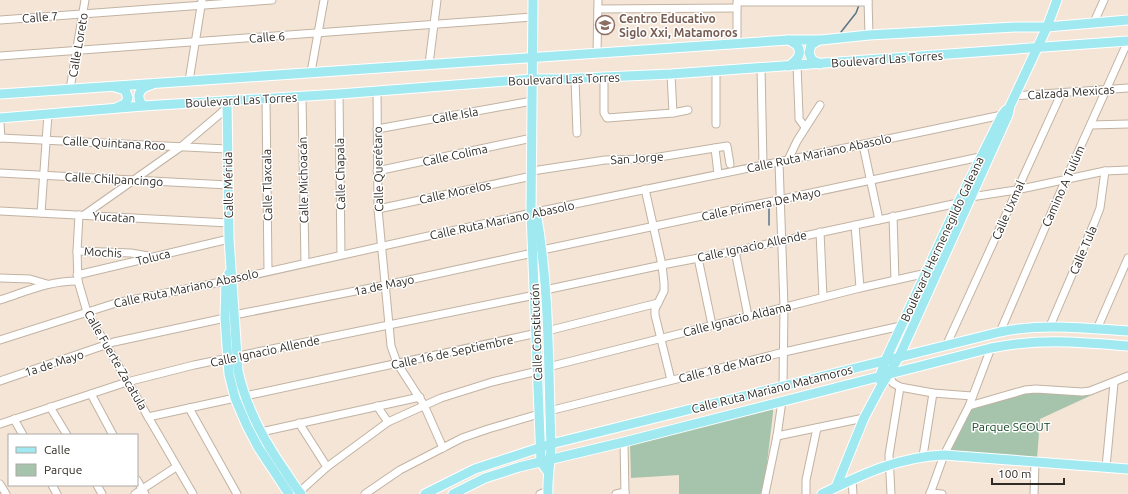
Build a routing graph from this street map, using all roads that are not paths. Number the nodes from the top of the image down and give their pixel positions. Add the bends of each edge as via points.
1 (85, 0) edge
2 (272, 0) edge
3 (324, 0) edge
4 (437, 0) edge
5 (533, 0) edge
6 (598, 0) edge
7 (1057, 0) edge
8 (1104, 0) edge
9 (868, 1) edge
10 (201, 3) edge
11 (737, 3) edge
12 (598, 9) junction
13 (83, 15) junction
14 (533, 17) junction
15 (0, 20) edge
16 (1128, 20) edge
17 (1094, 22) junction
18 (434, 24) junction
19 (1047, 27) junction
20 (318, 33) junction
21 (869, 35) junction
22 (790, 40) junction
23 (820, 40) junction
24 (1128, 41) edge
25 (195, 43) junction
26 (737, 43) junction
27 (1037, 48) junction
28 (77, 52) junction
29 (597, 54) junction
30 (0, 56) edge
31 (533, 58) junction
32 (429, 64) junction
33 (820, 64) junction
34 (793, 66) junction
35 (761, 68) junction
36 (716, 71) junction
37 (311, 72) junction
38 (671, 74) junction
39 (604, 77) junction
40 (533, 79) junction
41 (575, 79) junction
42 (189, 81) junction
43 (156, 84) junction
44 (113, 87) junction
45 (1128, 88) edge
46 (70, 89) junction
47 (1106, 90) junction
48 (377, 91) junction
49 (0, 94) edge
50 (339, 94) junction
51 (1061, 94) junction
52 (1014, 96) junction
53 (302, 97) junction
54 (266, 99) junction
55 (532, 102) junction
56 (227, 104) junction
57 (143, 106) junction
58 (820, 106) dead end
59 (113, 109) junction
60 (688, 110) dead end
61 (1007, 112) junction
62 (673, 113) junction
63 (48, 114) junction
64 (0, 118) edge
65 (0, 124) edge
66 (716, 124) dead end
67 (1128, 124) edge
68 (1091, 125) junction
69 (805, 127) junction
70 (377, 129) junction
71 (577, 133) dead end
72 (0, 138) edge
73 (532, 138) junction
74 (46, 140) junction
75 (863, 145) junction
76 (182, 146) junction
77 (715, 148) junction
78 (227, 149) junction
79 (980, 157) junction
80 (788, 160) junction
81 (779, 162) junction
82 (730, 164) dead end
83 (763, 165) junction
84 (1128, 170) edge
85 (377, 171) junction
86 (1106, 171) junction
87 (0, 173) edge
88 (532, 174) junction
89 (718, 174) junction
90 (44, 176) junction
91 (1066, 179) junction
92 (134, 180) junction
93 (871, 181) junction
94 (228, 185) junction
95 (645, 189) junction
96 (1016, 190) junction
97 (971, 197) junction
98 (781, 200) junction
99 (958, 203) junction
100 (378, 209) junction
101 (533, 209) junction
102 (0, 211) edge
103 (41, 213) junction
104 (82, 215) junction
105 (893, 216) junction
106 (879, 220) junction
107 (229, 223) junction
108 (855, 225) junction
109 (653, 226) junction
110 (820, 232) junction
111 (229, 239) junction
112 (782, 240) junction
113 (381, 246) junction
114 (77, 251) junction
115 (537, 251) junction
116 (735, 251) junction
117 (341, 254) junction
118 (152, 257) junction
119 (698, 258) junction
120 (1128, 258) edge
121 (304, 263) junction
122 (662, 264) junction
123 (268, 270) junction
124 (927, 273) junction
125 (0, 278) edge
126 (78, 278) junction
127 (229, 280) junction
128 (896, 280) junction
129 (46, 284) junction
130 (386, 285) junction
131 (860, 288) junction
132 (545, 290) junction
133 (535, 295) junction
134 (824, 297) junction
135 (0, 300) edge
136 (658, 303) junction
137 (784, 307) junction
138 (87, 312) junction
139 (748, 316) junction
140 (230, 317) junction
141 (389, 325) junction
142 (712, 325) junction
143 (901, 326) junction
144 (956, 326) junction
145 (1050, 326) junction
146 (1097, 329) junction
147 (547, 331) junction
148 (1128, 331) edge
149 (1000, 332) junction
150 (536, 333) junction
151 (661, 338) junction
152 (0, 340) edge
153 (958, 342) junction
154 (107, 346) junction
155 (946, 346) junction
156 (1128, 346) edge
157 (991, 348) junction
158 (784, 352) junction
159 (237, 357) junction
160 (899, 357) junction
161 (228, 358) junction
162 (886, 359) junction
163 (397, 363) junction
164 (548, 367) junction
165 (538, 371) junction
166 (884, 375) junction
167 (1128, 376) edge
168 (672, 380) junction
169 (0, 381) edge
170 (127, 382) junction
171 (1114, 383) junction
172 (783, 386) junction
173 (900, 387) junction
174 (933, 393) junction
175 (91, 394) junction
176 (245, 396) junction
177 (972, 396) junction
178 (420, 397) junction
179 (235, 398) junction
180 (782, 401) junction
181 (424, 405) junction
182 (50, 406) junction
183 (377, 406) junction
184 (969, 406) junction
185 (189, 408) junction
186 (549, 412) junction
187 (539, 414) junction
188 (148, 417) junction
189 (864, 418) junction
190 (14, 419) junction
191 (388, 422) junction
192 (0, 424) edge
193 (299, 424) junction
194 (817, 428) junction
195 (261, 432) junction
196 (22, 434) edge
197 (66, 434) edge
198 (112, 434) edge
199 (777, 436) junction
200 (624, 442) junction
201 (550, 444) junction
202 (443, 448) junction
203 (540, 448) junction
204 (944, 455) junction
205 (923, 456) junction
206 (550, 460) junction
207 (541, 462) junction
208 (1034, 462) junction
209 (889, 464) junction
210 (176, 467) junction
211 (327, 467) junction
212 (1106, 467) junction
213 (1128, 469) edge
214 (548, 472) junction
215 (852, 480) junction
216 (138, 482) edge
217 (0, 484) edge
218 (836, 487) junction
219 (144, 492) edge
220 (299, 493) edge
221 (545, 493) edge
222 (625, 493) edge
223 (6, 494) edge
224 (135, 494) edge
225 (193, 494) edge
226 (237, 494) edge
227 (289, 494) edge
228 (365, 494) edge
229 (425, 494) edge
230 (453, 494) edge
231 (616, 494) edge
232 (765, 494) edge
233 (806, 494) edge
234 (822, 494) edge
235 (853, 494) edge
236 (891, 494) edge
237 (930, 494) edge
238 (942, 494) edge
239 (1034, 494) edge

1 - 13 street, Calle Loreto
2 - 10 street, Calle 7
3 - 20 street
4 - 18 street
5 - 14 main road, Calle Constitución
6 - 12 street
7 - 19 main road, Boulevard Hermenegildo Galeana
8 - 17 street
9 - 11 street
9 - 21 street
10 - 13 street, Calle 7
10 - 25 street
11 - 12 street
11 - 26 street
12 - 29 street
13 - 15 street, Calle 7
13 - 28 street, Calle Loreto
14 - 18 street, Calle 6
14 - 31 main road, Calle Constitución
16 - 17 main road, Boulevard Las Torres
17 - 19 main road, Boulevard Las Torres
18 - 20 street, Calle 6
18 - 32 street
19 - 21 main road, Boulevard Las Torres
19 - 27 main road, Boulevard Hermenegildo Galeana
20 - 25 street, Calle 6
20 - 37 street
21 - 23 main road, Boulevard Las Torres
22 - 23 main road, Boulevard Las Torres
22 - 26 main road, Boulevard Las Torres
22 - 34 main road via 797,45 800,53
23 - 33 main road via 811,45 809,53 812,60
24 - 27 main road, Boulevard Las Torres
24 - 47 street, Camino A Tulúm
25 - 28 street, Calle 6
25 - 42 street
26 - 29 main road, Boulevard Las Torres
27 - 33 main road, Boulevard Las Torres
27 - 52 main road, Boulevard Hermenegildo Galeana
28 - 30 street, Calle 6
28 - 46 street, Calle Loreto
29 - 31 main road, Boulevard Las Torres
31 - 32 main road, Boulevard Las Torres
31 - 40 main road, Calle Constitución
32 - 37 main road, Boulevard Las Torres
33 - 34 main road, Boulevard Las Torres
34 - 35 main road, Boulevard Las Torres
34 - 69 street via 799,119
35 - 36 main road, Boulevard Las Torres
35 - 83 street
36 - 38 main road, Boulevard Las Torres
36 - 66 street
37 - 42 main road, Boulevard Las Torres
38 - 39 main road, Boulevard Las Torres
38 - 62 street
39 - 41 main road, Boulevard Las Torres
39 - 62 street via 604,113 607,118
40 - 41 main road, Boulevard Las Torres
40 - 48 main road, Boulevard Las Torres
40 - 55 main road, Calle Constitución
41 - 71 street
42 - 43 main road, Boulevard Las Torres
43 - 44 main road, Boulevard Las Torres
43 - 57 main road via 145,87 140,92 138,99
44 - 46 main road, Boulevard Las Torres
44 - 59 main road via 125,90 128,98 125,104
45 - 47 street, Calzada Mexicas
46 - 49 main road, Boulevard Las Torres
47 - 51 street, Calzada Mexicas
47 - 68 street, Camino A Tulúm
48 - 50 main road, Boulevard Las Torres
48 - 70 street, Calle Querétaro
50 - 53 main road, Boulevard Las Torres
50 - 117 street, Calle Chapala
51 - 52 street, Calzada Mexicas
51 - 96 street, Calle Uxmal
52 - 61 main road, Boulevard Hermenegildo Galeana
53 - 54 main road, Boulevard Las Torres
53 - 121 street, Calle Michoacán
54 - 56 main road, Boulevard Las Torres
54 - 123 street, Calle Tlaxcala
55 - 70 street, Calle Isla
55 - 73 main road, Calle Constitución
56 - 57 main road, Boulevard Las Torres
56 - 76 street
56 - 78 main road, Calle Mérida
57 - 59 main road, Boulevard Las Torres
58 - 69 street
59 - 63 main road, Boulevard Las Torres
60 - 62 street
61 - 75 street, Calle Ruta Mariano Abasolo
61 - 79 main road, Boulevard Hermenegildo Galeana
61 - 97 main road, Boulevard Hermenegildo Galeana
63 - 64 main road, Boulevard Las Torres
63 - 74 street
65 - 72 street
67 - 68 street
68 - 91 street, Camino A Tulúm
69 - 80 street
70 - 85 street, Calle Querétaro
72 - 74 street, Calle Quintana Roo
73 - 85 street, Calle Colima
73 - 88 main road, Calle Constitución
74 - 76 street, Calle Quintana Roo
74 - 90 street
75 - 80 street, Calle Ruta Mariano Abasolo
75 - 93 street
76 - 78 street, Calle Quintana Roo
76 - 92 street
77 - 82 street via 727,146
77 - 88 street, San Jorge via 647,159 605,160
77 - 89 street
78 - 94 main road, Calle Mérida
79 - 93 street, Calle Primera De Mayo
79 - 99 main road, Boulevard Hermenegildo Galeana
80 - 81 street, Calle Ruta Mariano Abasolo
81 - 83 street, Calle Ruta Mariano Abasolo
81 - 98 street
83 - 89 street, Calle Ruta Mariano Abasolo
84 - 86 street
85 - 100 street, Calle Querétaro
86 - 91 street
86 - 145 street, Calle Tula via 1097,214
87 - 90 street, Calle Chilpancingo
88 - 100 street, Calle Morelos
88 - 101 main road, Calle Constitución
89 - 95 street, Calle Ruta Mariano Abasolo
90 - 92 street, Calle Chilpancingo
90 - 103 street
91 - 96 street
91 - 149 street, Camino A Tulúm
92 - 94 street, Calle Chilpancingo
92 - 104 street
93 - 98 street, Calle Primera De Mayo
93 - 106 street
94 - 107 main road, Calle Mérida
95 - 101 street, Calle Ruta Mariano Abasolo
95 - 109 street
96 - 97 street
96 - 144 street, Calle Uxmal
97 - 160 main road, Boulevard Hermenegildo Galeana
98 - 109 street, Calle Primera De Mayo
98 - 112 street
99 - 105 street, Calle Ignacio Allende
99 - 124 main road, Boulevard Hermenegildo Galeana
100 - 113 street, Calle Querétaro
101 - 113 street, Calle Ruta Mariano Abasolo
101 - 115 main road, Calle Constitución
102 - 103 street, Yucatan
103 - 104 street, Yucatan
104 - 107 street, Yucatan
104 - 114 street, Calle Fuerte Zacatula
105 - 106 street, Calle Ignacio Allende
105 - 128 street
106 - 108 street, Calle Ignacio Allende
107 - 111 main road, Calle Mérida
108 - 110 street, Calle Ignacio Allende
108 - 131 street
109 - 115 street, Calle Primera De Mayo
109 - 122 street
110 - 112 street, Calle Ignacio Allende
110 - 134 street
111 - 118 street, Toluca
111 - 127 main road, Calle Mérida
112 - 116 street, Calle Ignacio Allende
112 - 137 street
113 - 117 street, Calle Ruta Mariano Abasolo
113 - 130 street, Calle Querétaro
114 - 118 street, Mochis via 131,253
114 - 126 street, Calle Fuerte Zacatula
115 - 130 street, 1a de Mayo
115 - 132 main road, Calle Constitución
115 - 133 main road, Calle Constitución
116 - 119 street, Calle Ignacio Allende
116 - 139 street
117 - 121 street, Calle Ruta Mariano Abasolo
118 - 126 street, Toluca
119 - 122 street, Calle Ignacio Allende
119 - 142 street
120 - 146 street
121 - 123 street, Calle Ruta Mariano Abasolo
122 - 132 street, Calle Ignacio Allende
122 - 136 street via 664,291
123 - 127 street, Calle Ruta Mariano Abasolo
124 - 128 street, Calle Ignacio Aldama
124 - 143 main road, Boulevard Hermenegildo Galeana
125 - 129 street via 30,279
126 - 129 street, Toluca
126 - 138 street, Calle Fuerte Zacatula
127 - 138 street, Calle Ruta Mariano Abasolo via 116,303
127 - 140 main road, Calle Mérida
128 - 131 street, Calle Ignacio Aldama
129 - 135 street, Toluca
130 - 140 street, 1a de Mayo
130 - 141 street, Calle Querétaro
131 - 134 street, Calle Ignacio Aldama
132 - 147 main road, Calle Constitución
133 - 141 street, Calle Ignacio Allende
133 - 150 main road, Calle Constitución
134 - 137 street, Calle Ignacio Aldama
136 - 147 street, Calle 16 de Septiembre
136 - 151 street via 655,315
137 - 139 street, Calle Ignacio Aldama
137 - 158 street
138 - 152 street, Calle Ruta Mariano Abasolo
138 - 154 street, Calle Fuerte Zacatula
139 - 142 street, Calle Ignacio Aldama
140 - 154 street, 1a de Mayo via 114,342
140 - 159 main road
140 - 161 main road
141 - 159 street, Calle Ignacio Allende
141 - 163 street, Calle Querétaro via 391,346
142 - 151 street, Calle Ignacio Aldama
143 - 158 street, Calle 18 de Marzo
143 - 162 main road, Boulevard Hermenegildo Galeana
144 - 153 street
144 - 155 street, Calle Uxmal
145 - 146 main road, Calle Ruta Mariano Matamoros
145 - 149 main road, Calle Ruta Mariano Matamoros
146 - 148 main road, Calle Ruta Mariano Matamoros
147 - 150 street, Calle 16 de Septiembre
147 - 164 main road, Calle Constitución
149 - 153 main road, Calle Ruta Mariano Matamoros
150 - 163 street, Calle 16 de Septiembre
150 - 165 main road, Calle Constitución
151 - 164 street, Calle Ignacio Aldama
151 - 168 street
153 - 155 main road, Calle Ruta Mariano Matamoros
154 - 169 street, 1a de Mayo
154 - 170 street, Calle Fuerte Zacatula
155 - 160 main road, Calle Ruta Mariano Matamoros
156 - 157 main road, Calle Ruta Mariano Matamoros via 1050,341
157 - 166 main road, Calle Ruta Mariano Matamoros
157 - 177 street
158 - 168 street, Calle 18 de Marzo
158 - 172 street
159 - 161 street, Calle Ignacio Allende
159 - 176 main road
160 - 162 main road, Calle Ruta Mariano Matamoros
160 - 166 main road, Boulevard Hermenegildo Galeana
161 - 170 street, Calle Ignacio Allende
161 - 179 main road
162 - 166 main road, Boulevard Hermenegildo Galeana
162 - 172 main road, Calle Ruta Mariano Matamoros
163 - 176 street, Calle 16 de Septiembre
163 - 178 street, Calle Querétaro
164 - 186 main road, Calle Constitución
165 - 181 street via 492,382
165 - 187 main road, Calle Constitución
166 - 173 street
166 - 180 main road, Calle Ruta Mariano Matamoros
166 - 189 main road
167 - 171 street
168 - 186 street, Calle 18 de Marzo
170 - 175 street, Calle Ignacio Allende
170 - 188 street, Calle Fuerte Zacatula
171 - 184 street via 1082,392 1025,390
171 - 212 street
172 - 201 main road, Calle Ruta Mariano Matamoros
173 - 174 street
173 - 209 street
174 - 177 street
174 - 205 street
175 - 182 street, Calle Ignacio Allende
175 - 198 street
176 - 195 main road
177 - 184 street
178 - 181 street, Calle Querétaro
178 - 183 street
179 - 185 street
179 - 227 main road via 258,447
180 - 199 street
180 - 200 main road, Calle Ruta Mariano Matamoros
181 - 191 street
181 - 202 street, Calle Querétaro
182 - 190 street, Calle Ignacio Allende
182 - 197 street
183 - 191 street
183 - 193 street
184 - 204 street
185 - 188 street
185 - 226 street
186 - 201 main road, Calle Constitución
187 - 202 street via 462,438
187 - 203 main road, Calle Constitución
188 - 210 street, Calle Fuerte Zacatula
189 - 194 street
189 - 218 main road
190 - 192 street, Calle Ignacio Allende
190 - 196 street
191 - 211 street
193 - 195 street
193 - 211 street
194 - 199 street
194 - 233 street via 806,480
195 - 220 main road
199 - 232 street
200 - 206 main road, Calle Ruta Mariano Matamoros
200 - 222 street
201 - 203 main road, Calle Ruta Mariano Matamoros
201 - 206 main road, Calle Constitución
202 - 228 street via 400,470
203 - 207 main road, Calle Constitución
203 - 229 main road, Calle Ruta Mariano Matamoros via 475,469
204 - 205 main road
204 - 208 main road
204 - 237 street
205 - 209 main road
206 - 207 main road, Calle Ruta Mariano Matamoros
206 - 214 main road, Calle Constitución
207 - 214 main road
207 - 230 main road, Calle Ruta Mariano Matamoros via 485,478
208 - 212 main road
208 - 239 street
209 - 215 main road
209 - 236 street
210 - 219 street
210 - 225 street, Calle Fuerte Zacatula
211 - 220 street
212 - 213 main road
214 - 221 main road, Calle Constitución
215 - 218 main road
215 - 235 street
216 - 219 street
217 - 223 street
218 - 234 main road
219 - 224 street
222 - 231 street
237 - 238 street

